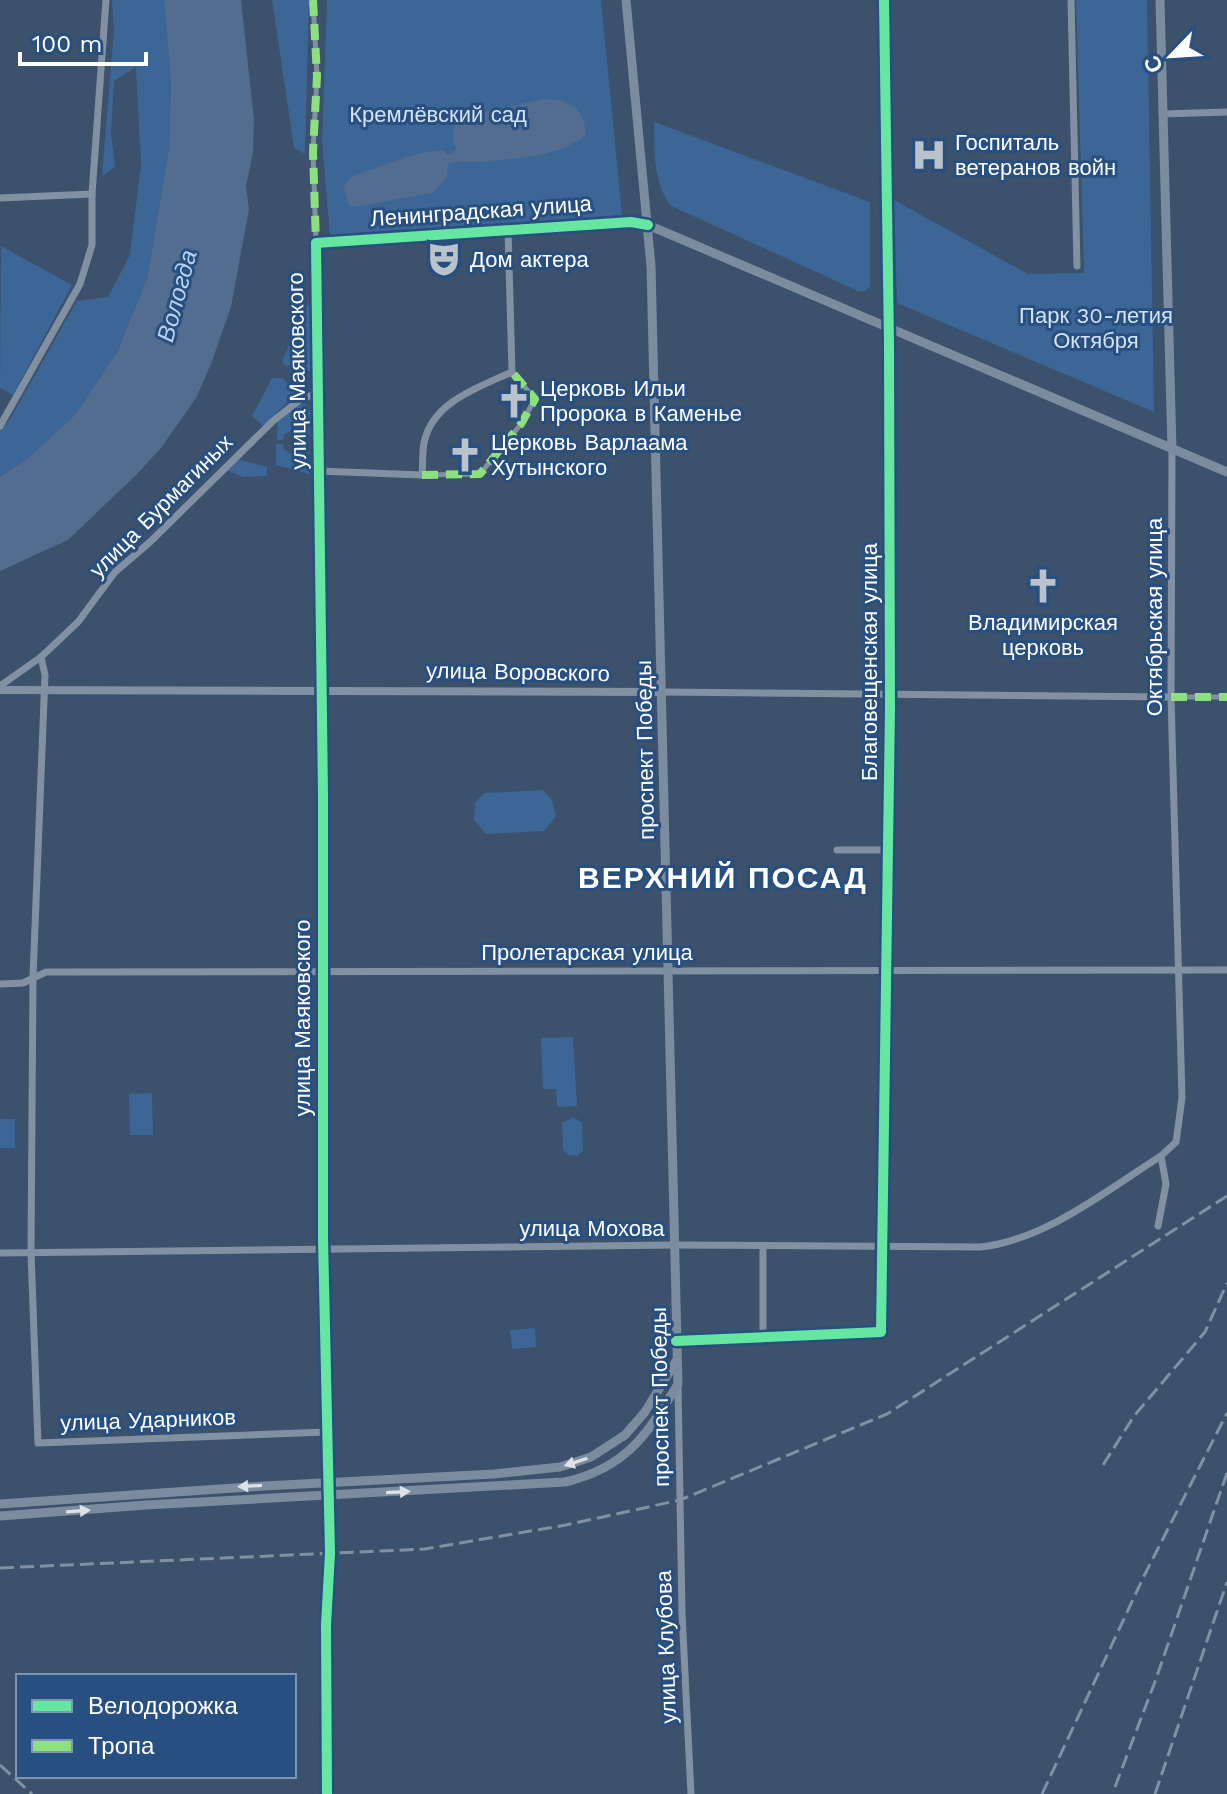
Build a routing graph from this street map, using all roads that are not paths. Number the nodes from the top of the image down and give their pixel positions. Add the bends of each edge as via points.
1 (106, 0) edge
2 (313, 0) edge
3 (626, 0) edge
4 (884, 0) edge
5 (1071, 0) edge
6 (1160, 0) edge
7 (1227, 112) edge
8 (1162, 114) junction
9 (92, 194) junction
10 (0, 198) edge
11 (648, 225) junction
12 (508, 228) junction
13 (316, 243) junction
14 (1077, 266) dead end
15 (888, 327) junction
16 (512, 372) junction
17 (318, 393) junction
18 (0, 426) edge
19 (1172, 449) junction
20 (318, 471) junction
21 (1227, 472) edge
22 (422, 475) junction
23 (41, 657) junction
24 (0, 688) edge
25 (42, 690) junction
26 (322, 690) junction
27 (662, 692) junction
28 (890, 693) junction
29 (1171, 697) junction
30 (1227, 697) edge
31 (837, 850) dead end
32 (888, 850) junction
33 (668, 970) junction
34 (888, 970) junction
35 (1227, 970) edge
36 (322, 971) junction
37 (1177, 971) junction
38 (33, 977) junction
39 (0, 984) edge
40 (1161, 1156) junction
41 (1158, 1226) dead end
42 (674, 1245) junction
43 (763, 1246) junction
44 (882, 1247) junction
45 (323, 1250) junction
46 (31, 1252) junction
47 (0, 1253) edge
48 (763, 1338) junction
49 (676, 1341) junction
50 (677, 1359) junction
51 (678, 1384) junction
52 (326, 1432) junction
53 (328, 1482) junction
54 (329, 1495) junction
55 (680, 1500) joint
56 (0, 1504) edge
57 (0, 1516) edge
58 (327, 1794) edge
59 (691, 1794) edge

1 - 9 street
2 - 13 street
3 - 11 main road, проспект Победы
4 - 15 street, Благовещенская улица
5 - 14 street
6 - 8 main road, Октябрьская улица
7 - 8 street
8 - 19 main road, Октябрьская улица
9 - 10 street
9 - 18 street via 92,245 80,284
11 - 12 street, Ленинградская улица
11 - 15 main road, Ленинградская улица
11 - 27 main road, проспект Победы
12 - 13 street, Ленинградская улица
12 - 16 street
13 - 17 street, улица Маяковского
15 - 19 main road, Ленинградская улица
15 - 28 street, Благовещенская улица
16 - 22 street via 449,403 426,436
16 - 22 street via 535,399 480,474
17 - 20 street, улица Маяковского
17 - 23 street, улица Бурмагиных via 297,401 273,421 115,572 78,622
19 - 21 main road, Ленинградская улица
19 - 29 street, Октябрьская улица
20 - 22 street
20 - 26 street, улица Маяковского
23 - 24 street, улица Бурмагиных
23 - 25 street, улица Ударников
24 - 25 street, улица Воровского
25 - 26 street, улица Воровского
25 - 38 street, улица Ударников
26 - 27 street, улица Воровского
26 - 36 street, улица Маяковского
27 - 28 street, улица Воровского
27 - 33 main road, проспект Победы
28 - 29 street, улица Воровского
28 - 32 street, Благовещенская улица
29 - 30 street, улица Воровского
29 - 37 street, Октябрьская улица
31 - 32 street
32 - 34 street, Благовещенская улица
33 - 34 street, Пролетарская улица
33 - 36 street, Пролетарская улица
33 - 42 main road, проспект Победы
34 - 37 street, Пролетарская улица
34 - 44 street, Благовещенская улица
35 - 37 street, Пролетарская улица
36 - 38 street, Пролетарская улица via 46,972
36 - 45 street, улица Маяковского
37 - 40 street, Октябрьская улица via 1182,1098 1176,1142
38 - 39 street, Пролетарская улица
38 - 46 street, улица Ударников
40 - 41 street via 1166,1184
40 - 44 street, улица Мохова via 1021,1240 980,1247
42 - 43 street, улица Мохова
42 - 45 street, улица Мохова
42 - 49 main road, проспект Победы
43 - 44 street, улица Мохова
43 - 48 street
44 - 48 street, Благовещенская улица via 881,1332
45 - 46 street, улица Мохова
45 - 52 street, улица Маяковского
46 - 47 street, улица Мохова
46 - 52 street, улица Ударников via 38,1443
48 - 49 street
49 - 50 main road, проспект Победы
50 - 51 main road, проспект Победы
50 -> 53 main road via 632,1429 578,1463 534,1471
54 -> 51 main road via 538,1485 587,1477 638,1444
51 - 55 street, проспект Победы
52 - 53 street, улица Маяковского
53 - 54 street, улица Маяковского
53 -> 56 main road
57 -> 54 main road
54 - 58 street, улица Маяковского
55 - 59 street, улица Клубова

